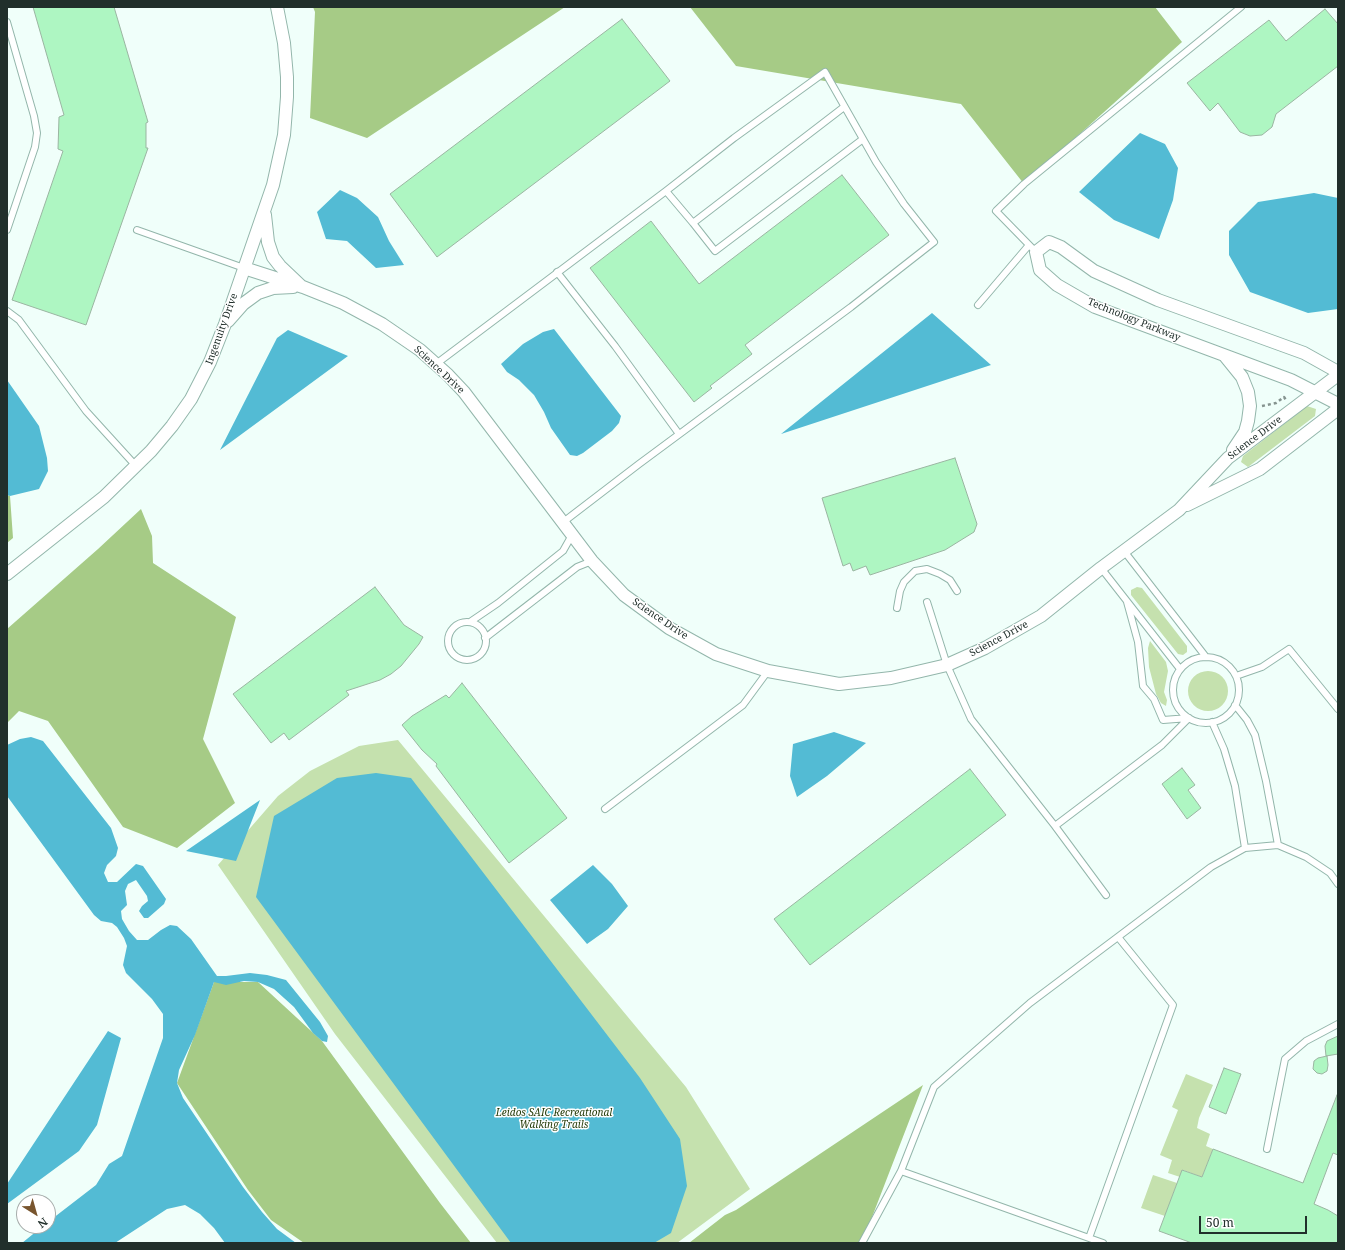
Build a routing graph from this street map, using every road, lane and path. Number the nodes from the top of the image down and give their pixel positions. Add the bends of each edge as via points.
1 (277, 7) edge
2 (1242, 7) edge
3 (7, 22) edge
4 (844, 107) junction
5 (863, 140) junction
6 (666, 191) junction
7 (264, 210) junction
8 (693, 224) junction
9 (7, 230) edge
10 (137, 230) dead end
11 (1033, 248) junction
12 (244, 268) junction
13 (557, 272) junction
14 (302, 287) junction
15 (978, 305) dead end
16 (7, 310) edge
17 (225, 324) junction
18 (1224, 355) junction
19 (436, 364) junction
20 (1338, 374) edge
21 (1286, 392) dead end
22 (1316, 392) junction
23 (1284, 396) junction
24 (1287, 401) dead end
25 (1338, 404) edge
26 (1257, 406) dead end
27 (1338, 409) edge
28 (679, 434) junction
29 (1228, 458) junction
30 (136, 466) junction
31 (1179, 510) junction
32 (562, 523) junction
33 (572, 535) junction
34 (1124, 551) junction
35 (592, 561) junction
36 (1101, 568) junction
37 (7, 574) edge
38 (957, 591) dead end
39 (927, 602) dead end
40 (1127, 602) junction
41 (897, 608) dead end
42 (470, 622) junction
43 (485, 638) junction
44 (1206, 657) junction
45 (947, 664) junction
46 (1180, 669) junction
47 (768, 671) junction
48 (1236, 676) junction
49 (1235, 705) junction
50 (1338, 709) edge
51 (1189, 718) junction
52 (1212, 722) junction
53 (605, 809) dead end
54 (1055, 826) junction
55 (1278, 845) junction
56 (1244, 848) junction
57 (1338, 884) edge
58 (1106, 895) dead end
59 (1118, 937) junction
60 (1338, 1024) edge
61 (1267, 1149) dead end
62 (902, 1172) junction
63 (1089, 1238) junction
64 (862, 1243) edge
65 (1104, 1243) edge

1 - 7 street, Ingenuity Drive via 284,43 287,97 284,135 273,185
2 - 11 lane via 1024,184 996,211
3 - 9 lane via 37,133 35,148
4 - 5 lane
4 - 6 lane via 825,72
4 - 8 lane
5 - 8 lane via 715,252
5 - 28 lane via 904,204 934,242 851,307
6 - 8 lane
6 - 13 lane
7 - 12 street, Ingenuity Drive
7 - 14 street via 268,242 273,256
10 - 12 lane
11 - 15 lane
11 - 18 street, Technology Parkway via 1040,270 1057,285 1096,307
11 - 20 street via 1048,242 1062,247 1094,271 1158,300 1304,353
12 - 14 street, Science Drive
12 - 17 street, Ingenuity Drive
13 - 19 lane
13 - 28 lane
14 - 17 street via 273,288 258,293 243,304
14 - 19 street, Science Drive via 373,318
16 - 30 lane via 19,320 86,411
17 - 30 street, Ingenuity Drive via 210,362 191,399 166,434
18 - 22 street, Technology Parkway
18 - 29 street via 1242,376 1250,406 1245,432
19 - 32 street, Science Drive via 464,392
20 - 22 street, Science Drive
21 - 23 path
22 - 25 street, Technology Parkway
22 - 29 street, Science Drive
23 - 24 path
23 - 26 path via 1276,403
27 - 31 street, Science Drive via 1260,469
28 - 32 lane
29 - 31 street, Science Drive
30 - 37 street, Ingenuity Drive via 104,496
31 - 34 street, Science Drive
32 - 33 street, Science Drive
33 - 35 street, Science Drive
33 - 42 lane via 563,551
34 - 36 street, Science Drive
34 - 44 lane
35 - 43 lane via 577,567
35 - 47 street, Science Drive via 624,595 669,628 716,654
36 - 40 lane
36 - 45 street, Science Drive via 1041,616 985,648
38 - 41 lane via 950,580 940,574 928,569 915,571 904,582
39 - 45 lane
40 - 46 lane
40 - 51 lane via 1138,642 1143,686 1154,699 1163,720
42 - 43 lane via 480,628
42 - 43 lane via 459,624 450,632 449,644 455,655 466,660 473,659 485,647
44 - 46 lane via 1187,662
44 - 48 lane via 1224,662
45 - 47 street, Science Drive via 891,678 839,684
45 - 54 lane via 971,719
46 - 51 lane via 1174,679 1173,696 1180,711
47 - 53 lane via 743,705
48 - 49 lane via 1239,686
48 - 50 lane via 1262,667 1289,649
49 - 52 lane via 1222,719
49 - 55 lane via 1255,735
51 - 52 lane via 1196,722
51 - 54 lane via 1162,745
52 - 56 lane via 1224,749 1235,786
54 - 58 lane
55 - 56 lane
55 - 57 lane via 1306,857 1330,873
56 - 59 lane via 1211,867
59 - 62 lane via 1030,1003 934,1087
59 - 63 lane via 1173,1005
60 - 61 lane via 1306,1041 1285,1059
62 - 63 lane
62 - 64 lane
63 - 65 lane

